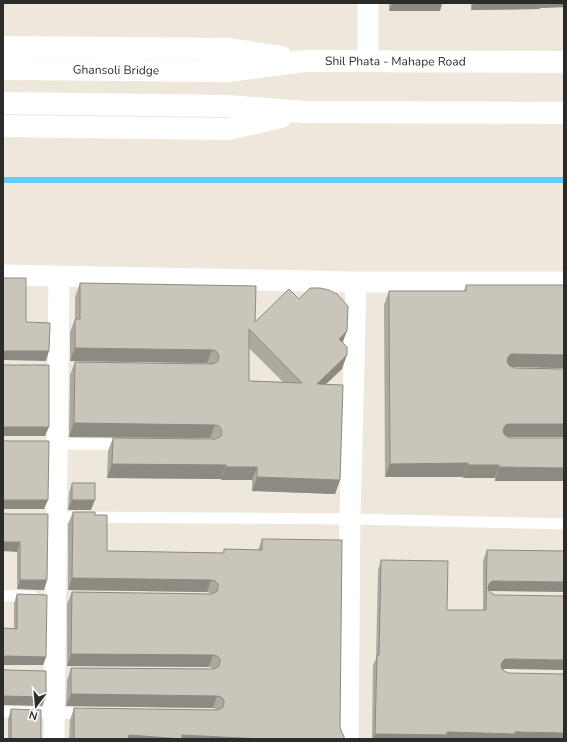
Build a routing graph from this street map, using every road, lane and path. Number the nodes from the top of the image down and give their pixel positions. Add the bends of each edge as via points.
1 (368, 3) edge
2 (3, 47) edge
3 (305, 61) junction
4 (368, 61) junction
5 (564, 62) edge
6 (3, 70) edge
7 (228, 71) joint
8 (3, 103) edge
9 (305, 112) junction
10 (564, 113) edge
11 (3, 126) edge
12 (3, 275) edge
13 (59, 276) junction
14 (356, 282) junction
15 (564, 282) edge
16 (50, 444) junction
17 (134, 444) edge
18 (49, 516) junction
19 (350, 519) junction
20 (564, 524) edge
21 (3, 596) edge
22 (52, 596) junction
23 (3, 712) edge
24 (54, 713) junction
25 (94, 713) edge
26 (54, 739) edge
27 (348, 739) edge

1 - 4 street
2 - 3 main road via 228,49
3 - 4 main road, Shil Phata - Mahape Road
3 - 7 main road, Shil Phata - Mahape Road
4 - 5 main road, Shil Phata - Mahape Road
6 - 7 main road, Ghansoli Bridge
8 - 9 main road via 228,106
9 - 10 main road
9 - 11 main road via 228,128
12 - 13 street
13 - 14 street
13 - 16 street via 58,368
14 - 15 street
14 - 19 street
16 - 17 lane
16 - 18 street
18 - 19 lane
18 - 22 street
19 - 20 lane
19 - 27 street
21 - 22 lane
22 - 24 street
23 - 24 lane
24 - 25 lane
24 - 26 street

